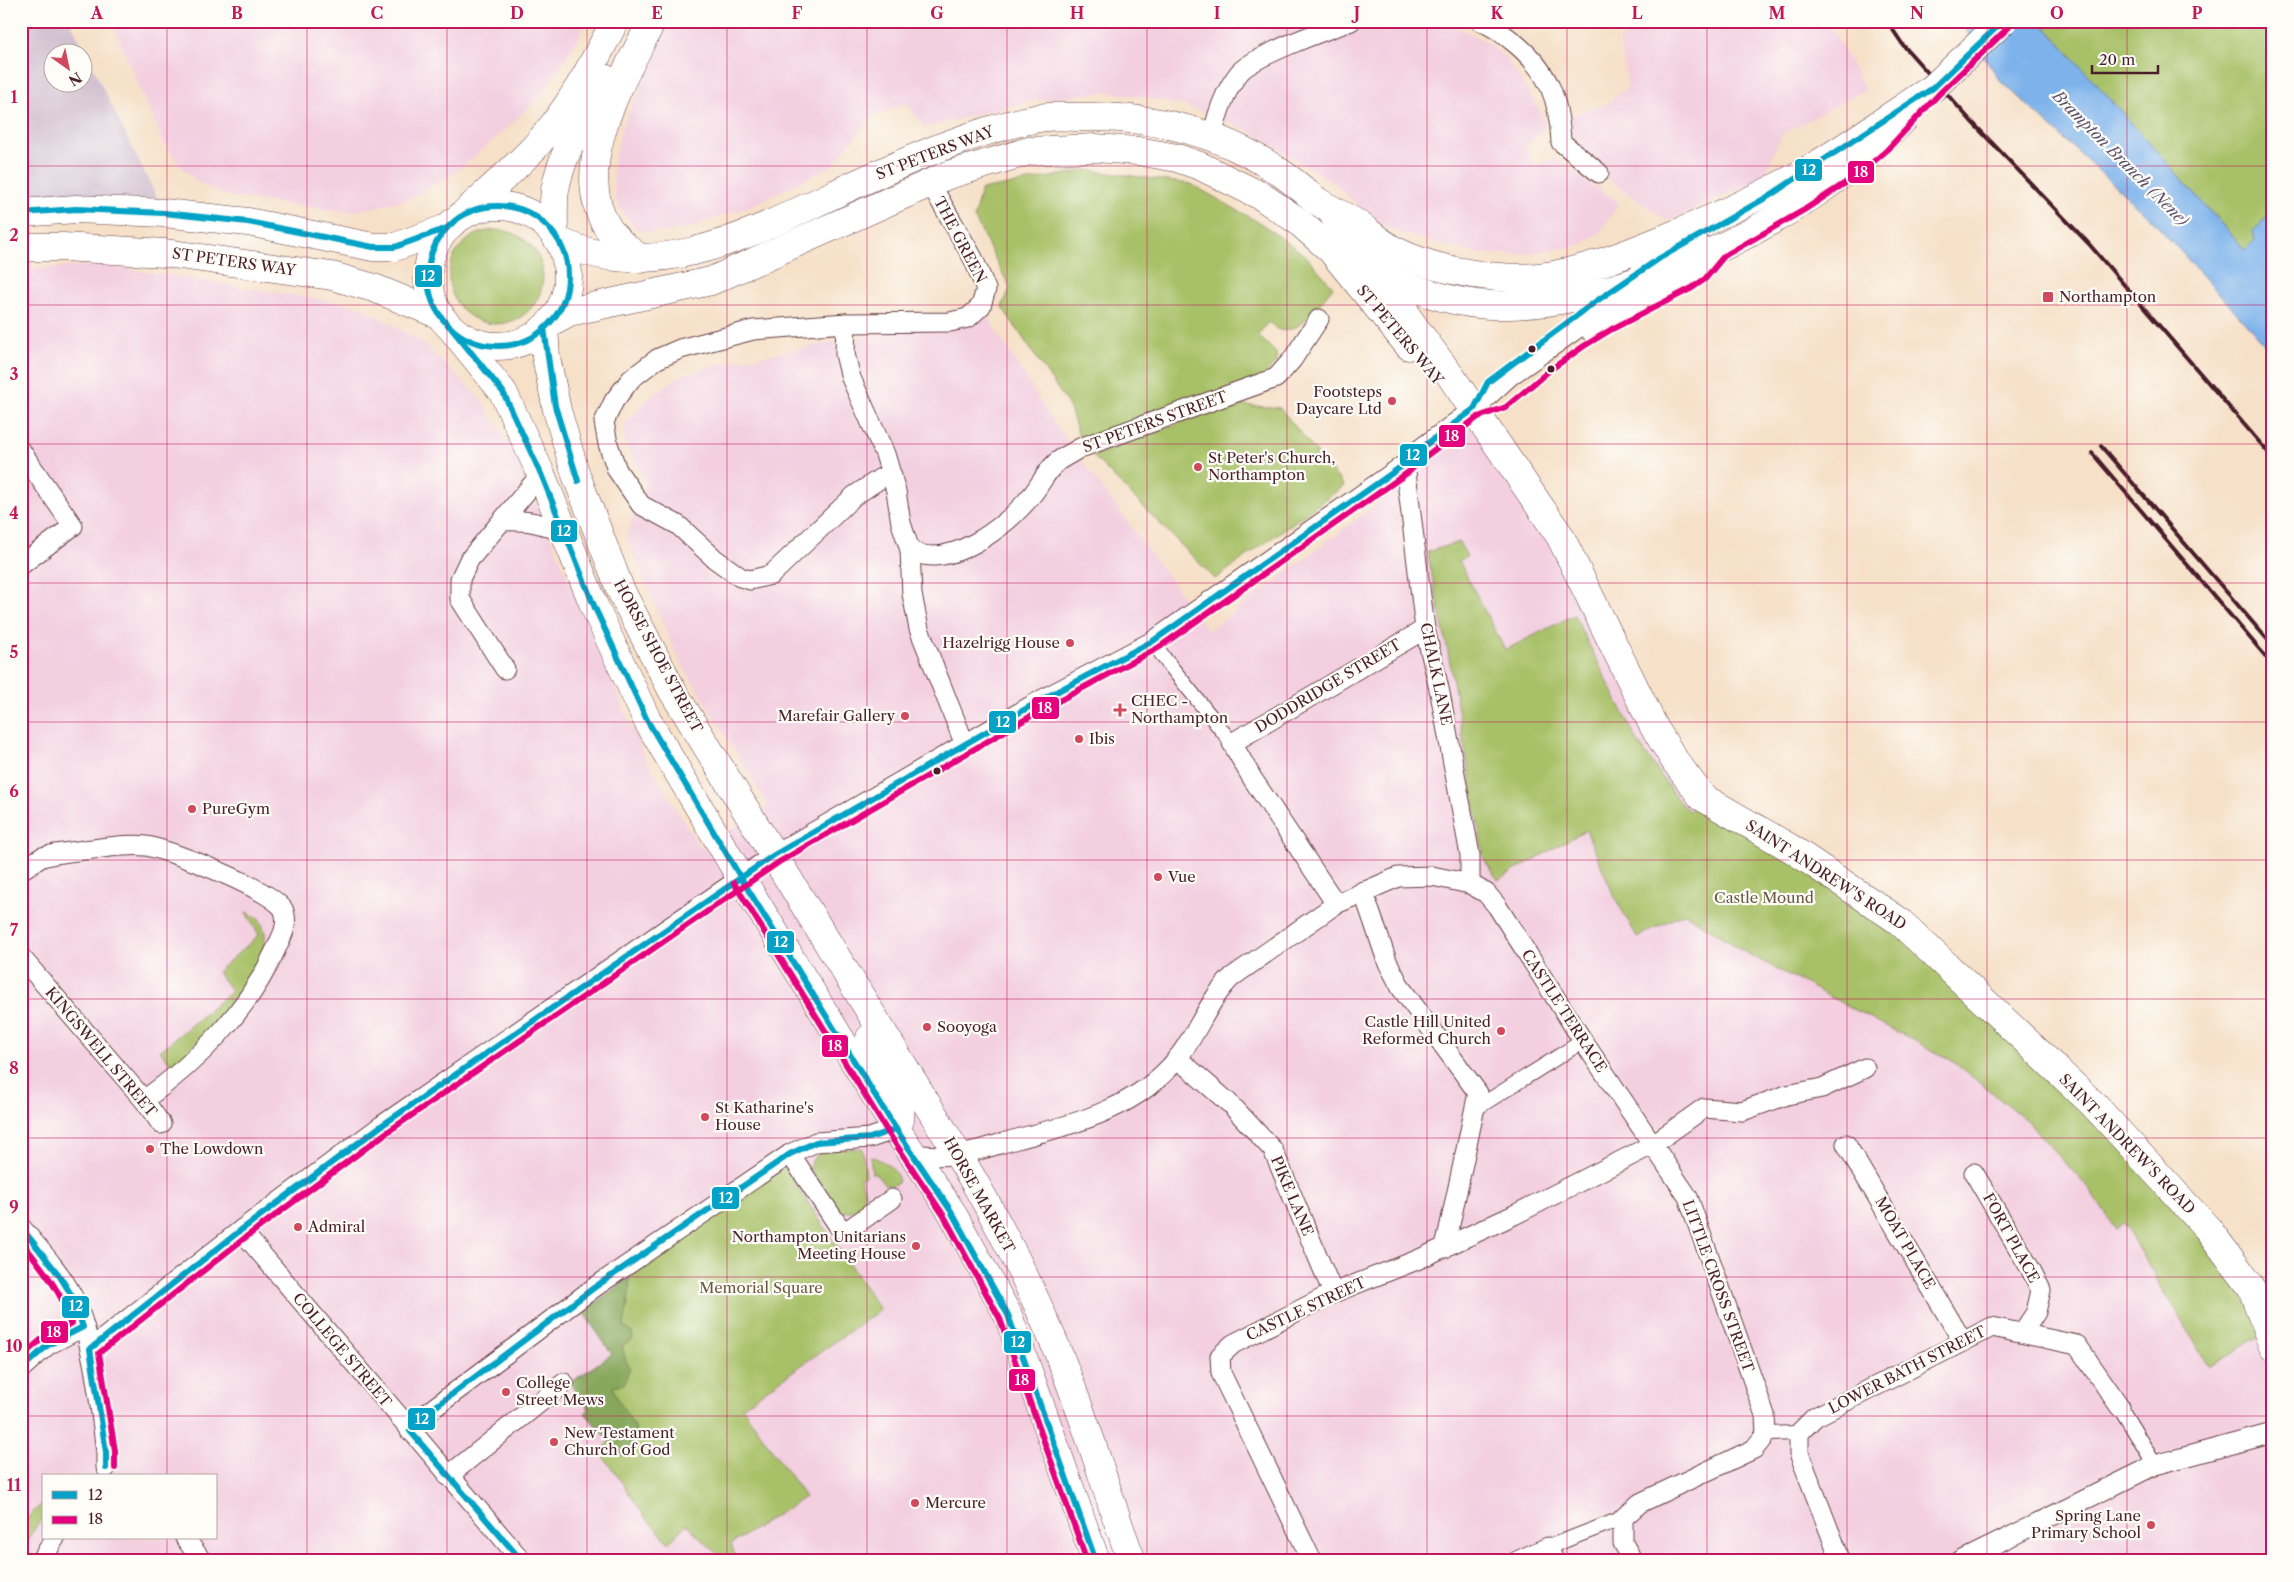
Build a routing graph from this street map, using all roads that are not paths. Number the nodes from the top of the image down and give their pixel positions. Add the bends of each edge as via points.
1 (615, 21) edge
2 (633, 21) edge
3 (652, 21) edge
4 (1351, 21) edge
5 (1480, 21) edge
6 (2003, 21) edge
7 (1212, 136) junction
8 (915, 157) junction
9 (1848, 157) junction
10 (1808, 170) junction
11 (1599, 173) dead end
12 (930, 184) junction
13 (1330, 209) junction
14 (21, 213) edge
15 (454, 222) junction
16 (556, 237) junction
17 (21, 247) edge
18 (1718, 249) junction
19 (1331, 250) junction
20 (641, 259) junction
21 (1652, 275) junction
22 (1390, 280) junction
23 (1618, 286) junction
24 (1318, 319) dead end
25 (446, 322) junction
26 (846, 323) junction
27 (547, 325) junction
28 (1474, 409) junction
29 (21, 451) edge
30 (1405, 464) junction
31 (541, 474) junction
32 (892, 476) junction
33 (502, 521) junction
34 (566, 536) junction
35 (910, 550) junction
36 (21, 565) edge
37 (1425, 629) junction
38 (1153, 641) junction
39 (505, 669) dead end
40 (1232, 743) junction
41 (965, 745) junction
42 (774, 855) junction
43 (21, 870) edge
44 (741, 878) junction
45 (1470, 884) junction
46 (1363, 891) junction
47 (1336, 904) junction
48 (21, 958) edge
49 (868, 1010) junction
50 (1583, 1041) junction
51 (1177, 1058) junction
52 (1865, 1068) dead end
53 (144, 1100) junction
54 (1475, 1109) junction
55 (161, 1124) dead end
56 (896, 1130) junction
57 (1846, 1144) dead end
58 (1652, 1145) junction
59 (790, 1154) junction
60 (913, 1154) junction
61 (959, 1156) junction
62 (1974, 1173) dead end
63 (892, 1199) dead end
64 (21, 1227) edge
65 (241, 1230) junction
66 (1445, 1248) junction
67 (973, 1250) junction
68 (1333, 1293) junction
69 (83, 1327) junction
70 (2023, 1332) junction
71 (1963, 1342) junction
72 (2273, 1347) edge
73 (90, 1348) junction
74 (21, 1369) edge
75 (564, 1383) dead end
76 (2120, 1407) joint
77 (410, 1431) junction
78 (1799, 1433) junction
79 (2273, 1433) edge
80 (1766, 1434) junction
81 (2154, 1465) junction
82 (107, 1473) edge
83 (448, 1476) junction
84 (1623, 1518) junction
85 (54, 1540) edge
86 (186, 1540) edge
87 (1551, 1554) edge
88 (41, 1561) edge
89 (202, 1561) edge
90 (522, 1561) edge
91 (1096, 1561) edge
92 (1132, 1561) edge
93 (1312, 1561) edge
94 (1517, 1561) edge
95 (1633, 1561) edge
96 (1841, 1561) edge
97 (1961, 1561) edge

1 - 15 main road via 565,109 533,149
2 - 16 main road via 570,145 555,190
3 - 20 main road via 607,112 594,167 596,196 607,227 616,239
4 - 7 street via 1270,54 1240,71 1222,98
5 - 11 street via 1504,34 1536,63 1548,79 1556,100 1561,142
6 - 9 main road, bridge via 1933,88 1880,145
7 - 8 main road, ST PETERS WAY via 1172,124 1116,116 1041,117 969,137
7 - 13 main road, ST PETERS WAY via 1274,167
8 - 12 main road
8 - 20 main road, ST PETERS WAY via 714,246
9 - 10 main road
9 - 18 main road via 1800,202
10 - 13 main road via 1689,228 1605,261 1551,275 1516,278 1474,275 1392,249
10 - 23 street
12 - 19 main road, ST PETERS WAY via 948,175 1029,151 1095,148 1138,151 1192,163 1231,181 1298,221
12 - 26 street, THE GREEN via 973,258 986,289 981,306 968,318 959,321
12 - 27 main road, ST PETERS WAY via 711,280 569,312
13 - 22 main road, ST PETERS WAY
14 - 15 main road via 76,209 164,213 248,222 373,247 395,247
15 - 16 main road via 476,210 495,206 515,207 532,214
15 - 25 main road via 437,242 429,264 430,294
16 - 20 main road, ST PETERS WAY via 590,254
16 - 27 main road via 568,267 567,288 561,307
17 - 25 main road, ST PETERS WAY via 165,253 332,276 374,288
18 - 21 main road
18 - 28 street via 1699,273 1688,281 1608,321 1544,363 1501,400
19 - 22 main road, ST PETERS WAY
19 - 28 main road, ST PETERS WAY via 1433,379
21 - 23 main road
21 - 28 street via 1510,376
22 - 23 main road via 1421,292 1477,304 1539,302
22 - 28 main road, ST PETERS WAY via 1408,318
23 - 28 street via 1488,382
24 - 35 street, ST PETERS STREET via 1292,360 1276,378 1080,448 1056,462 1009,519 968,546 937,557 920,556
25 - 27 main road via 474,341 494,346 516,344
25 - 31 main road, HORSE SHOE STREET via 503,392
26 - 32 street via 845,354 851,378
26 - 32 street, THE GREEN via 754,330 680,348 657,359 631,379 614,401 604,422 608,444 617,470 641,504 678,525 715,559 740,577 750,580 771,575 854,496 881,478
27 - 42 main road, HORSE SHOE STREET via 546,357 562,428 576,474 621,590 672,690
28 - 30 street via 1416,452
28 - 72 main road, SAINT ANDREW'S ROAD via 1560,536 1654,727 1702,797 1792,849 1899,920 2093,1104 2208,1229 2252,1288
29 - 36 street via 72,526
30 - 37 street, CHALK LANE
30 - 38 street
31 - 33 street
31 - 34 main road, HORSE SHOE STREET
32 - 35 street
33 - 34 street via 527,520 551,526
33 - 39 street via 469,560 460,579 460,599
34 - 44 main road, HORSE SHOE STREET via 647,720
35 - 41 street via 912,594 919,629
37 - 40 street, DODDRIDGE STREET
37 - 45 street, CHALK LANE via 1470,855
38 - 40 street
38 - 41 street via 1041,700
40 - 47 street
41 - 42 street
42 - 44 street
42 - 49 main road, HORSE MARKET
43 - 53 street via 42,857 55,854 145,846 199,862 264,895 284,909 283,933 270,963 238,1013 162,1087
44 - 56 main road
44 - 65 street via 380,1126
45 - 46 street via 1432,876 1398,877
45 - 50 street, CASTLE TERRACE via 1486,893 1497,906
46 - 47 street
46 - 54 street via 1387,961 1402,988 1478,1093
47 - 51 street via 1226,982
48 - 53 street, KINGSWELL STREET
49 - 56 main road via 867,1030 901,1103 902,1117
49 - 61 main road, HORSE MARKET
50 - 54 street
50 - 58 street, CASTLE TERRACE
51 - 61 street via 1153,1084 1115,1108 1074,1125
51 - 68 street, PIKE LANE via 1232,1106 1273,1150
52 - 58 street, CASTLE STREET via 1822,1088 1787,1095 1742,1111 1704,1108
53 - 55 street, KINGSWELL STREET
54 - 66 street
56 - 59 street via 870,1138 816,1142
56 - 60 main road
57 - 71 street, MOAT PLACE
58 - 66 street, CASTLE STREET
58 - 80 street, LITTLE CROSS STREET via 1688,1197 1765,1415
59 - 63 street via 840,1228 852,1227
59 - 77 street via 596,1287 431,1410
60 - 61 street
60 - 67 main road
61 - 67 main road
61 - 92 main road, HORSE MARKET via 992,1213 1037,1306 1081,1412
62 - 70 street, FORT PLACE via 2040,1290 2036,1312
64 - 69 street via 59,1275 72,1296
65 - 73 street
65 - 77 street, COLLEGE STREET
66 - 68 street, CASTLE STREET
67 - 91 main road via 1008,1315
68 - 93 street, CASTLE STREET via 1233,1344 1220,1356 1221,1373
69 - 73 street
69 - 74 street via 48,1345
70 - 71 street, LOWER BATH STREET via 1992,1327
70 - 76 street, LOWER BATH STREET via 2077,1344
71 - 78 street, LOWER BATH STREET via 1815,1416
73 - 82 street
75 - 83 street
76 - 81 street, LOWER BATH STREET
77 - 83 street, COLLEGE STREET
78 - 80 street
78 - 96 street via 1799,1453
79 - 81 street
80 - 84 street via 1754,1448 1640,1503
81 - 97 street
83 - 90 street, COLLEGE STREET
84 - 87 street
84 - 95 street via 1623,1543
85 - 88 street
86 - 89 street
87 - 94 street

